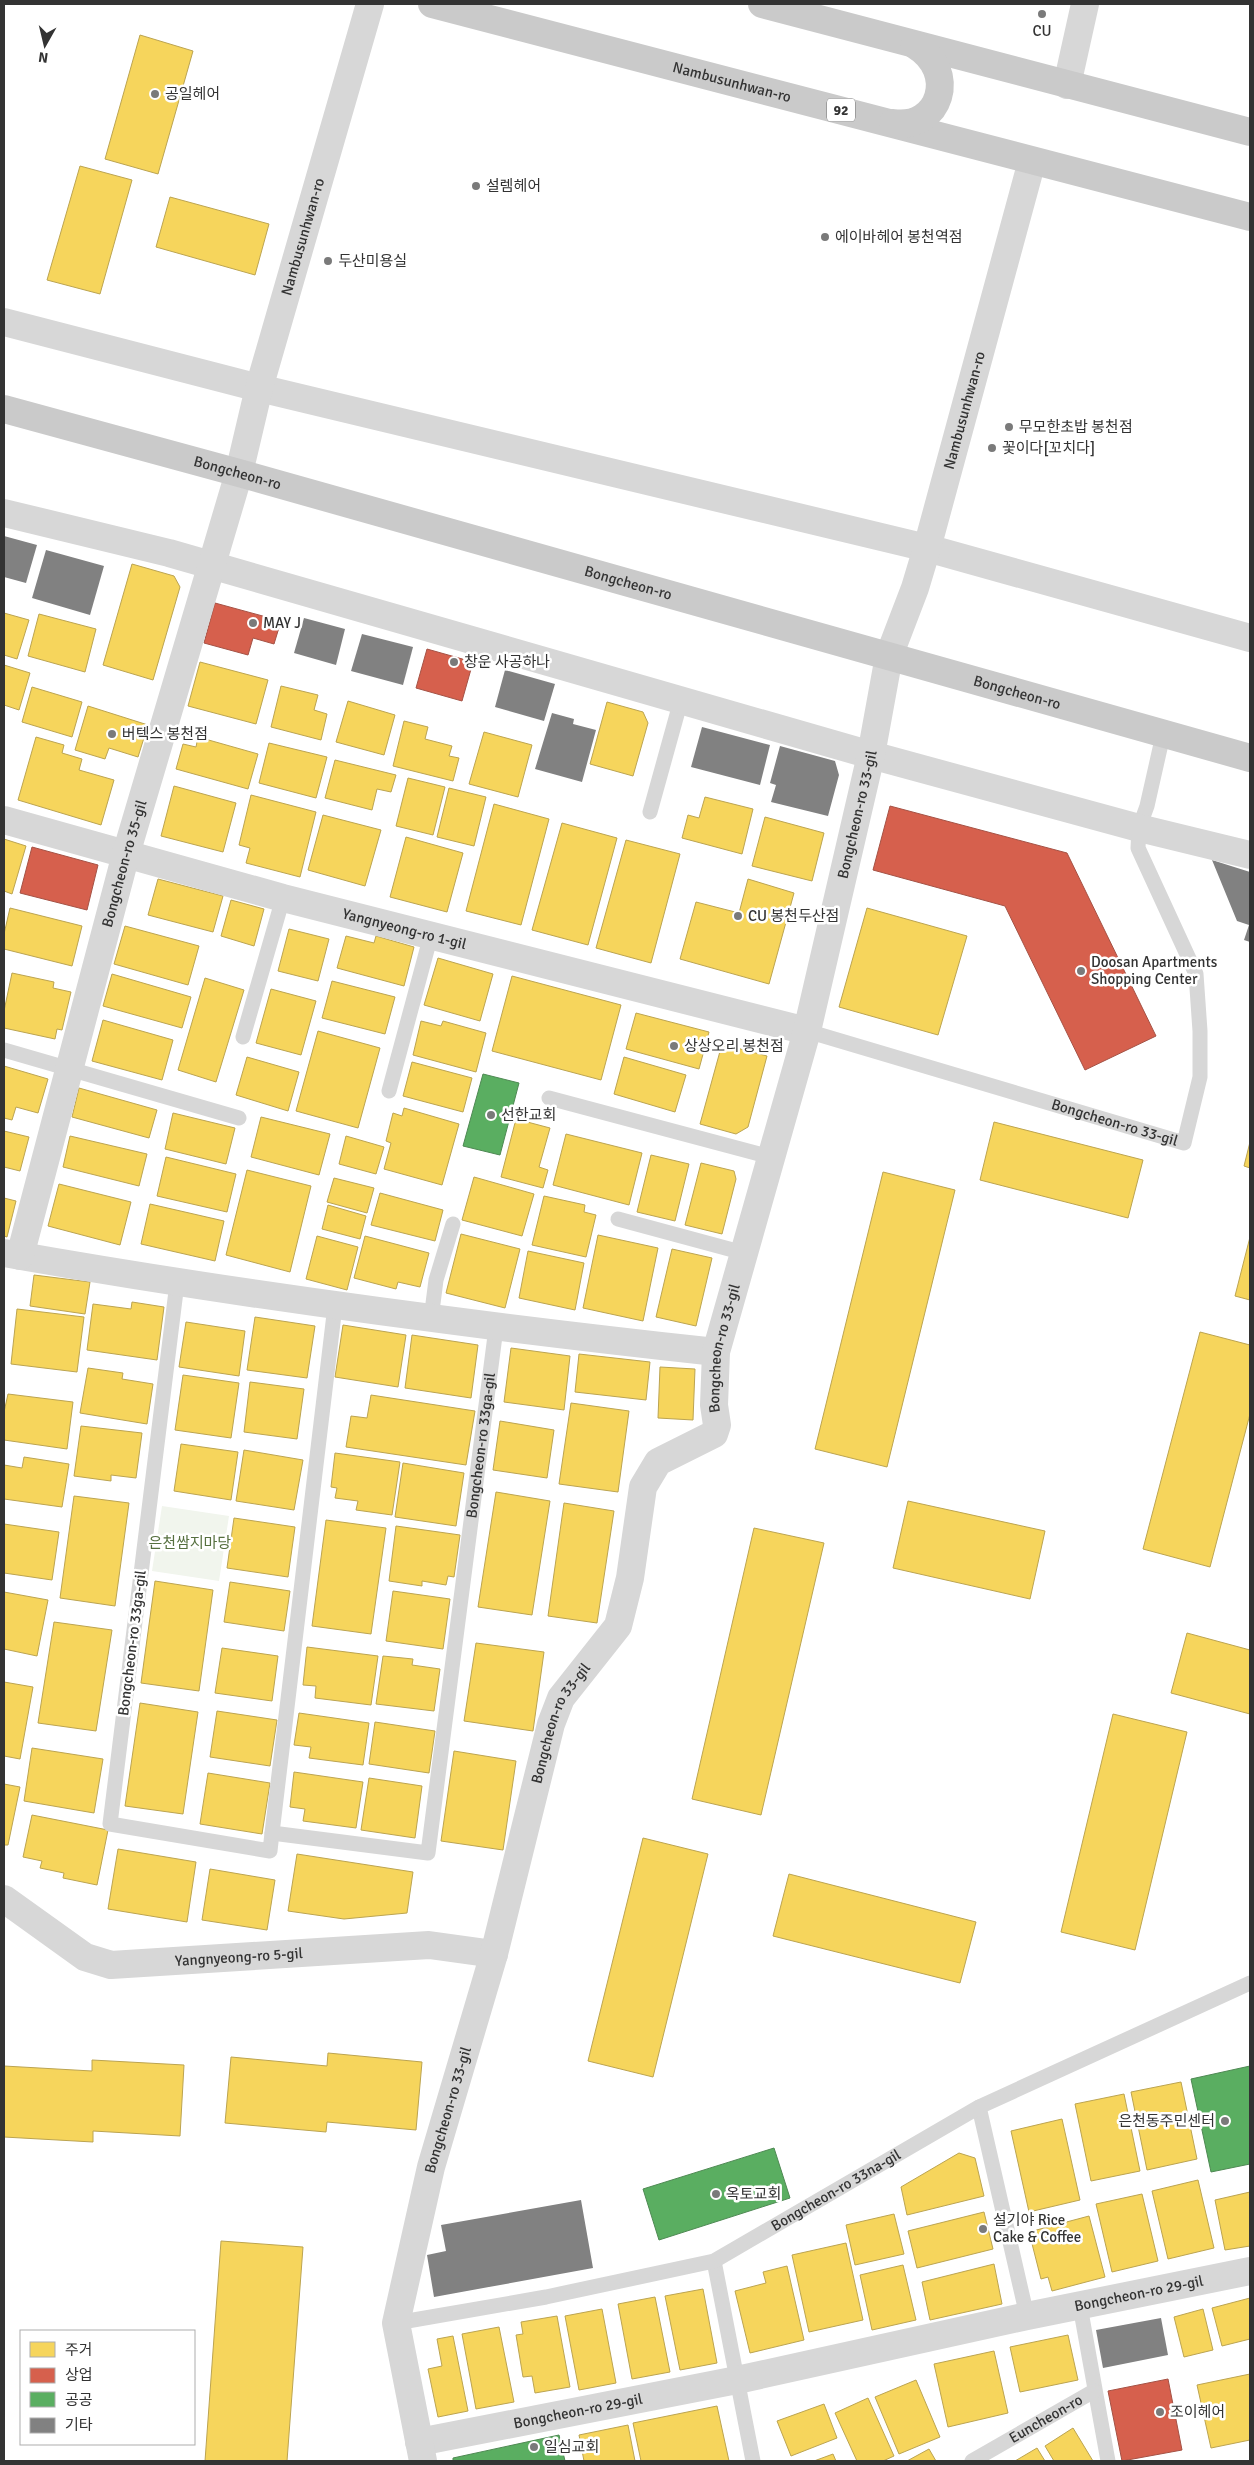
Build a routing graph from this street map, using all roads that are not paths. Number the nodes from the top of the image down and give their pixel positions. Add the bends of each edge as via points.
1 (370, 4) edge
2 (432, 4) edge
3 (762, 4) edge
4 (1085, 4) edge
5 (915, 45) junction
6 (1067, 86) junction
7 (887, 122) junction
8 (1250, 132) edge
9 (1032, 161) junction
10 (1250, 217) edge
11 (4, 322) edge
12 (259, 388) junction
13 (4, 409) edge
14 (239, 473) junction
15 (4, 513) edge
16 (927, 548) junction
17 (210, 565) junction
18 (1250, 638) edge
19 (889, 656) junction
20 (681, 700) junction
21 (1163, 735) junction
22 (871, 755) junction
23 (1250, 758) edge
24 (650, 812) dead end
25 (4, 820) edge
26 (1139, 838) junction
27 (126, 854) junction
28 (1250, 855) edge
29 (283, 898) junction
30 (431, 935) junction
31 (807, 1031) junction
32 (244, 1037) dead end
33 (4, 1050) edge
34 (69, 1069) junction
35 (389, 1090) dead end
36 (549, 1098) dead end
37 (240, 1118) dead end
38 (772, 1157) junction
39 (618, 1220) dead end
40 (453, 1224) dead end
41 (744, 1253) junction
42 (12, 1254) edge
43 (177, 1284) junction
44 (336, 1306) junction
45 (431, 1319) junction
46 (496, 1328) junction
47 (716, 1352) junction
48 (272, 1832) junction
49 (4, 1898) edge
50 (494, 1954) junction
51 (1250, 1983) edge
52 (979, 2107) junction
53 (714, 2261) junction
54 (1250, 2271) edge
55 (1080, 2306) junction
56 (1026, 2316) junction
57 (396, 2323) junction
58 (737, 2380) junction
59 (1094, 2391) junction
60 (421, 2452) edge
61 (753, 2461) edge
62 (972, 2461) edge
63 (1108, 2461) edge

1 - 12 street, Nambusunhwan-ro
2 - 7 main road, Nambusunhwan-ro / 92
3 - 5 main road
4 - 6 street
5 - 6 main road
5 - 7 main road via 936,63 940,90 926,114 900,124
6 - 8 main road
7 - 9 main road, Nambusunhwan-ro / 92
9 - 10 main road, Nambusunhwan-ro / 92
9 - 16 street, Nambusunhwan-ro
11 - 12 street
12 - 14 street, Nambusunhwan-ro
12 - 16 street
13 - 14 main road, Bongcheon-ro
14 - 17 street, Bongcheon-ro 35-gil
14 - 19 main road, Bongcheon-ro
15 - 17 street
16 - 18 street
16 - 19 street, Nambusunhwan-ro
17 - 20 street
17 - 27 street, Bongcheon-ro 35-gil
19 - 21 main road, Bongcheon-ro
19 - 22 street, Bongcheon-ro 33-gil
20 - 22 street
20 - 24 lane
21 - 23 main road, Bongcheon-ro
21 - 26 lane
22 - 26 street
22 - 31 street, Bongcheon-ro 33-gil
25 - 27 street, Yangnyeong-ro 1-gil
26 - 28 street
26 - 31 lane, Bongcheon-ro 33-gil via 1196,974 1200,1077 1184,1143
27 - 29 street, Yangnyeong-ro 1-gil
27 - 34 street, Bongcheon-ro 35-gil
29 - 30 street, Yangnyeong-ro 1-gil
29 - 32 lane
30 - 31 street, Yangnyeong-ro 1-gil
30 - 35 lane
31 - 38 street, Bongcheon-ro 33-gil
33 - 34 lane
34 - 37 lane
34 - 42 street, Bongcheon-ro 35-gil
36 - 38 lane
38 - 41 street, Bongcheon-ro 33-gil
39 - 41 lane
40 - 45 lane via 436,1280
41 - 47 street, Bongcheon-ro 33-gil
42 - 43 street
43 - 44 street
43 - 48 lane, Bongcheon-ro 33ga-gil via 110,1824 270,1851
44 - 45 street
44 - 48 lane, Bongcheon-ro 33ga-gil
45 - 46 street
46 - 47 street
46 - 48 lane, Bongcheon-ro 33ga-gil via 428,1852
47 - 50 street, Bongcheon-ro 33-gil via 714,1405 718,1426 714,1434 658,1462 644,1487 630,1578 618,1626 561,1698 551,1724
49 - 50 street, Yangnyeong-ro 5-gil via 85,1957 110,1965 430,1945
50 - 57 street, Bongcheon-ro 33-gil via 431,2167
51 - 52 lane, Bongcheon-ro 33na-gil
52 - 53 lane, Bongcheon-ro 33na-gil
52 - 56 lane
53 - 57 lane, Bongcheon-ro 33na-gil via 546,2297
53 - 58 lane
54 - 55 street, Bongcheon-ro 29-gil
55 - 56 street, Bongcheon-ro 29-gil
55 - 59 lane, Euncheon-ro
56 - 58 street, Bongcheon-ro 29-gil
57 - 60 street, Bongcheon-ro 33-gil
58 - 60 street, Bongcheon-ro 29-gil
58 - 61 lane
59 - 62 lane, Euncheon-ro
59 - 63 lane, Euncheon-ro

